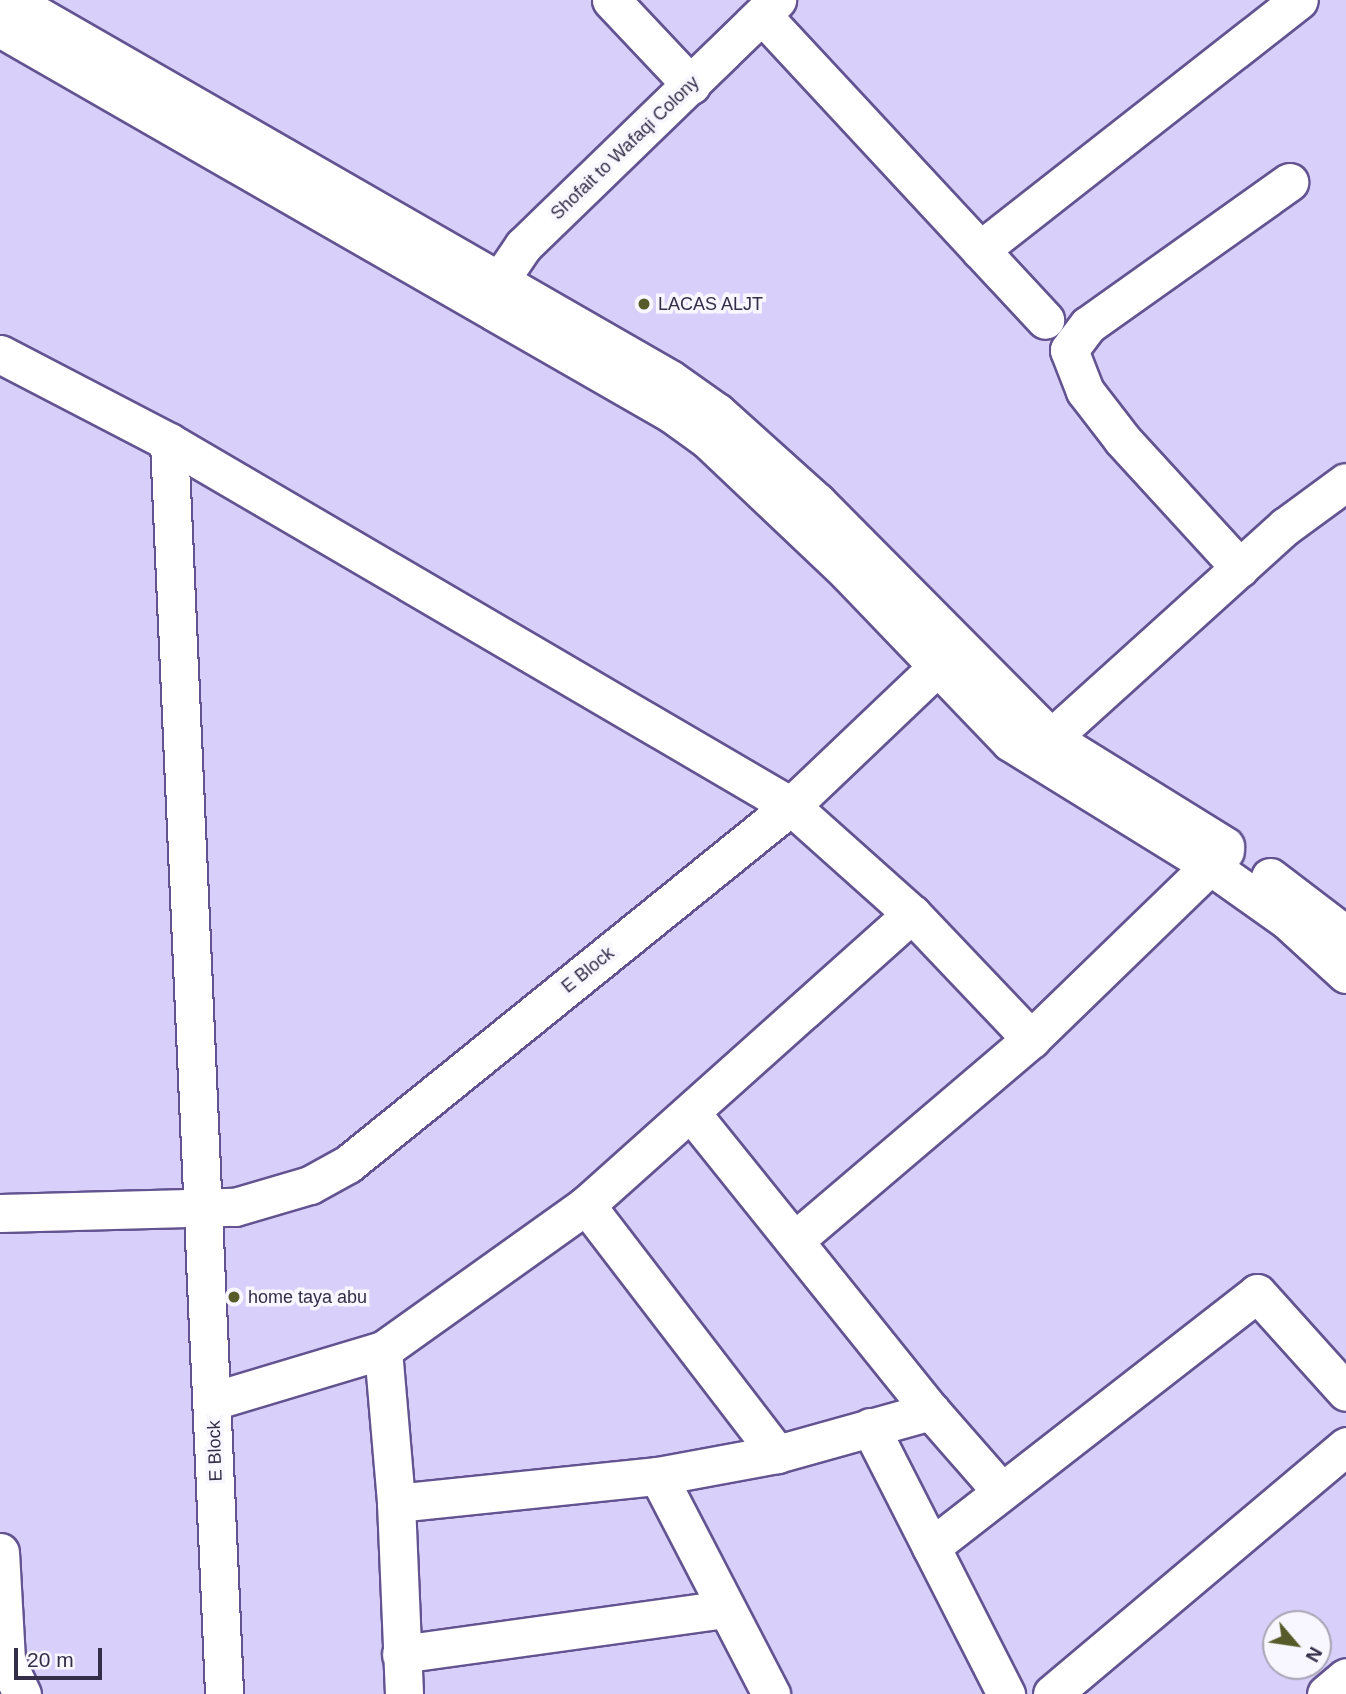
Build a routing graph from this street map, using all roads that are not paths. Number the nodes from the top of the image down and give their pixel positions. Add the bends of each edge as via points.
1 (11, 0) edge
2 (611, 0) edge
3 (1294, 1) edge
4 (770, 8) edge
5 (0, 28) edge
6 (691, 85) junction
7 (1289, 182) dead end
8 (980, 250) junction
9 (490, 293) junction
10 (1045, 320) dead end
11 (0, 354) edge
12 (169, 442) junction
13 (1346, 482) edge
14 (1240, 568) junction
15 (936, 668) junction
16 (1043, 748) junction
17 (791, 806) junction
18 (1219, 856) junction
19 (912, 914) junction
20 (1346, 935) edge
21 (1346, 974) edge
22 (1031, 1039) junction
23 (692, 1114) junction
24 (586, 1205) junction
25 (205, 1207) junction
26 (0, 1213) edge
27 (795, 1240) junction
28 (383, 1350) junction
29 (1346, 1392) edge
30 (213, 1401) junction
31 (931, 1411) junction
32 (870, 1427) junction
33 (1346, 1446) edge
34 (777, 1454) junction
35 (659, 1476) junction
36 (1001, 1491) junction
37 (396, 1503) junction
38 (931, 1547) junction
39 (0, 1552) edge
40 (725, 1608) junction
41 (401, 1654) junction
42 (1346, 1677) edge
43 (22, 1694) edge
44 (225, 1694) edge
45 (404, 1694) edge
46 (771, 1694) edge
47 (1006, 1694) edge
48 (1052, 1694) edge
49 (1326, 1694) edge

1 - 9 street
2 - 6 street
3 - 8 street
4 - 6 street, Shofait to Wafaqi Colony
4 - 8 street
5 - 9 street
6 - 9 street, Shofait to Wafaqi Colony via 523,246
7 - 14 street via 1088,326 1069,350 1085,391 1122,439
8 - 10 street
9 - 15 street via 708,440 848,573
9 - 16 street via 670,379 757,443
11 - 12 street
12 - 17 street
12 - 25 street
13 - 14 street via 1286,526
14 - 16 street
15 - 16 street via 1010,742
15 - 17 street, E Block
16 - 18 street
17 - 19 street
17 - 25 street, E Block via 348,1164 310,1185 262,1201
18 - 20 street
18 - 21 street
18 - 22 street
19 - 22 street
19 - 23 street
22 - 27 street
23 - 24 street
23 - 27 street
24 - 28 street
24 - 34 street
25 - 26 street, E Block
25 - 30 street, E Block
27 - 31 street
28 - 30 street
28 - 37 street
29 - 36 street via 1257,1293
30 - 44 street, E Block
31 - 32 street
31 - 36 street
32 - 34 street
32 - 38 street
33 - 48 street
34 - 35 street
35 - 37 street
35 - 40 street
36 - 38 street
37 - 41 street
38 - 47 street
39 - 43 street via 6,1660
40 - 41 street
40 - 46 street
41 - 45 street
42 - 49 street

